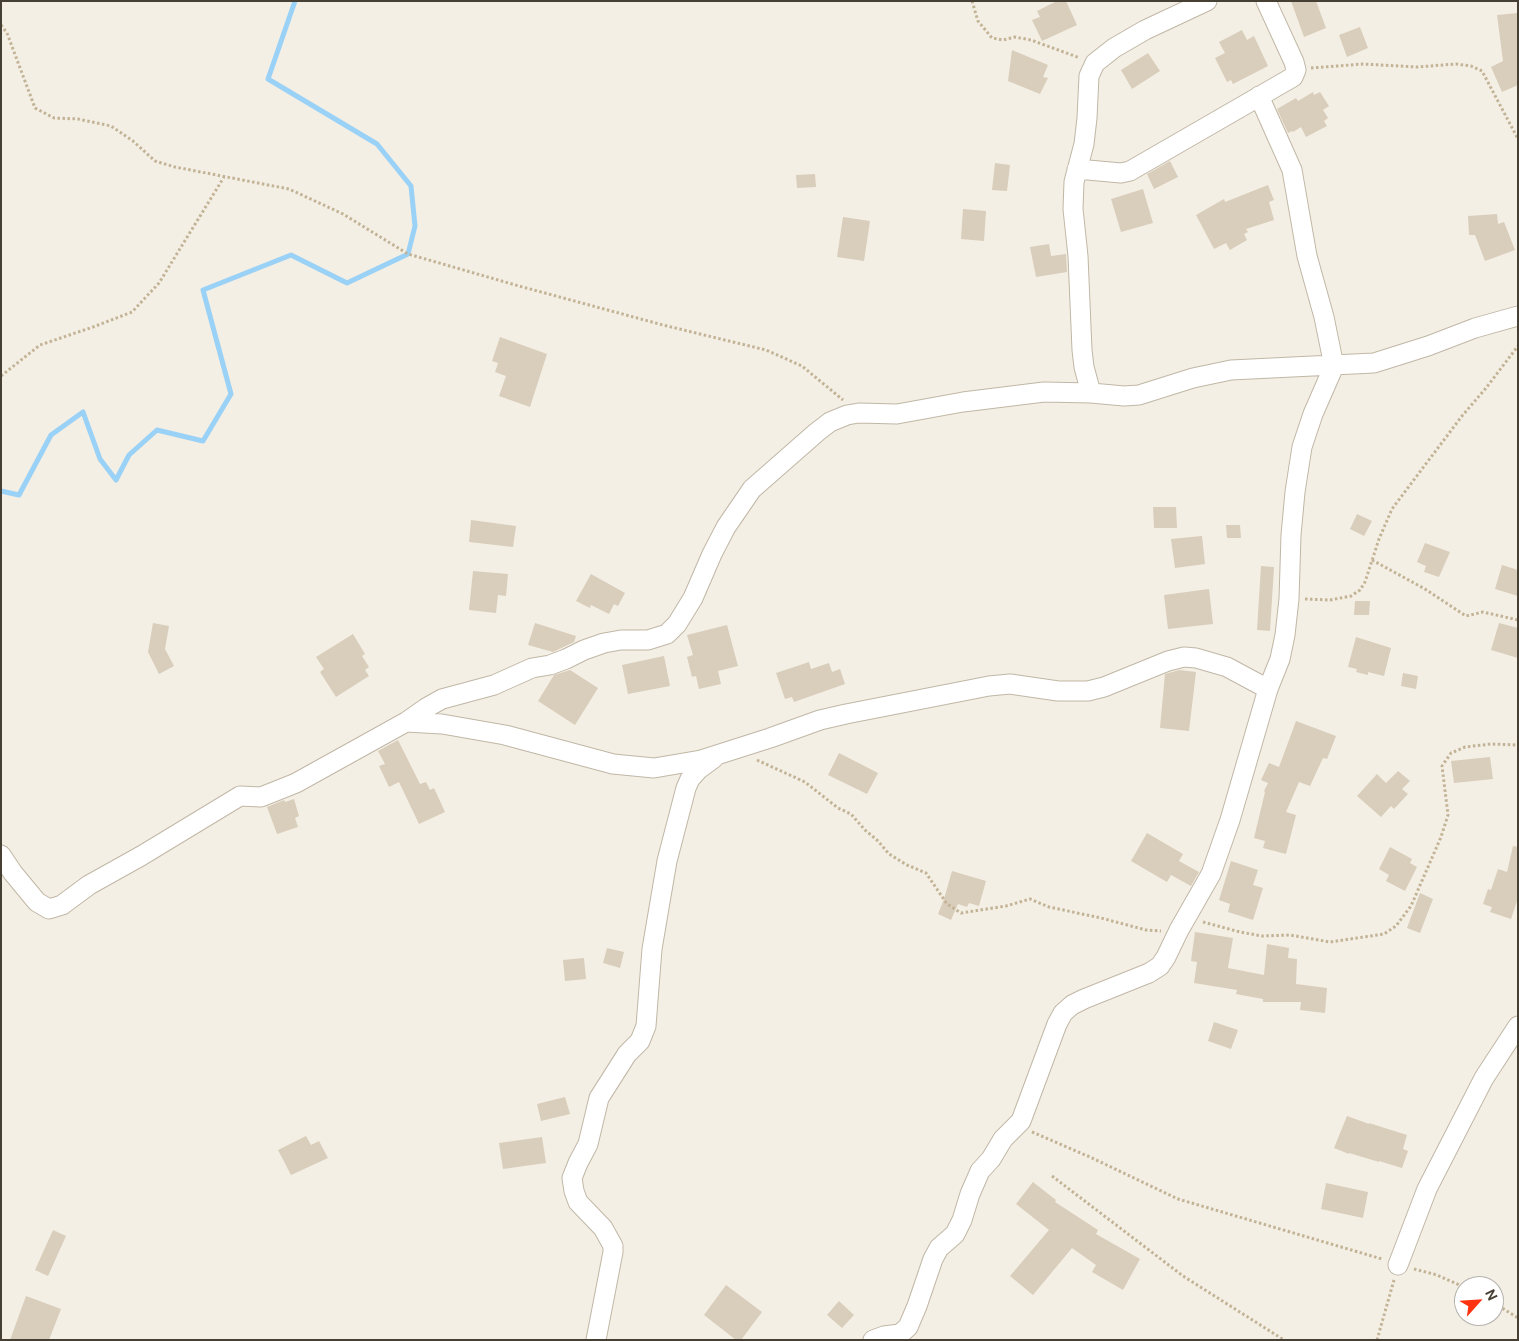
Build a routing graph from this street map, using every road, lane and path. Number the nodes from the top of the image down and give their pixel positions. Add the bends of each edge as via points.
1 (972, 1) edge
2 (1206, 1) edge
3 (1266, 1) edge
4 (1, 25) edge
5 (1095, 63) junction
6 (1296, 70) junction
7 (1259, 96) junction
8 (1518, 138) edge
9 (1077, 169) junction
10 (224, 177) junction
11 (1518, 316) edge
12 (1518, 346) edge
13 (1334, 366) junction
14 (1, 376) edge
15 (1091, 393) junction
16 (859, 413) junction
17 (1372, 560) junction
18 (1289, 599) junction
19 (1518, 620) edge
20 (1268, 689) junction
21 (406, 722) junction
22 (1518, 745) edge
23 (725, 753) junction
24 (1, 855) edge
25 (1182, 923) junction
26 (1518, 1026) edge
27 (1018, 1126) junction
28 (1052, 1176) dead end
29 (1398, 1264) junction
30 (1454, 1283) edge
31 (1504, 1309) edge
32 (1518, 1318) edge
33 (596, 1340) edge
34 (873, 1340) edge
35 (1284, 1340) edge
36 (1378, 1340) edge

1 - 5 path via 978,21 992,38 1031,40
2 - 5 street via 1145,30
3 - 6 street
4 - 10 path via 7,33 35,108 54,118 110,126 133,141 155,162
5 - 9 street via 1089,76 1084,144
6 - 7 street via 1293,77
6 - 8 path via 1363,64 1471,66 1482,71
7 - 9 street via 1130,171
7 - 13 street via 1292,170 1307,256
9 - 15 street via 1073,209 1082,350
10 - 14 path via 159,283 132,312 40,345
10 - 16 path via 289,189 343,214 408,254 663,326 766,350 802,366
11 - 13 street via 1374,363
12 - 17 path via 1392,509
13 - 15 street via 1231,370 1139,395
13 - 18 street via 1302,447 1293,509
15 - 16 street via 1044,392 897,414
16 - 21 street via 830,422 752,489 726,527 693,598 667,634 648,640 621,640 591,647 566,660 532,668 494,684 442,699
17 - 18 path via 1365,582 1351,596 1330,600
17 - 19 path via 1466,616 1483,612
18 - 20 street via 1280,658
20 - 23 street via 1227,667 1184,657 1104,688 1068,691 1010,684 990,686 820,720
20 - 25 street via 1211,874
21 - 23 street via 442,724 505,735 613,764 654,768
21 - 24 street via 296,783 261,797 240,796 89,885 62,905 49,909 37,902
22 - 25 path via 1465,747 1452,753 1442,766 1448,815 1441,837 1411,906 1396,926 1384,934 1330,942 1290,935 1262,936
23 - 25 path via 758,760 804,782 851,814 889,854 926,873 947,904 961,913 1030,899 1049,907 1146,930
23 - 33 street via 699,769 686,788 667,861 652,949 646,1026 640,1041 627,1054 600,1098 588,1144 572,1178 578,1202 603,1228 613,1246
25 - 27 street via 1160,966 1084,999 1063,1013
26 - 29 street via 1484,1078 1431,1181
27 - 29 path via 1178,1199
27 - 34 street via 1003,1139 980,1171 955,1234 938,1248 933,1258 908,1327 900,1334
28 - 35 path via 1183,1276
29 - 30 path
29 - 36 path
31 - 32 path

